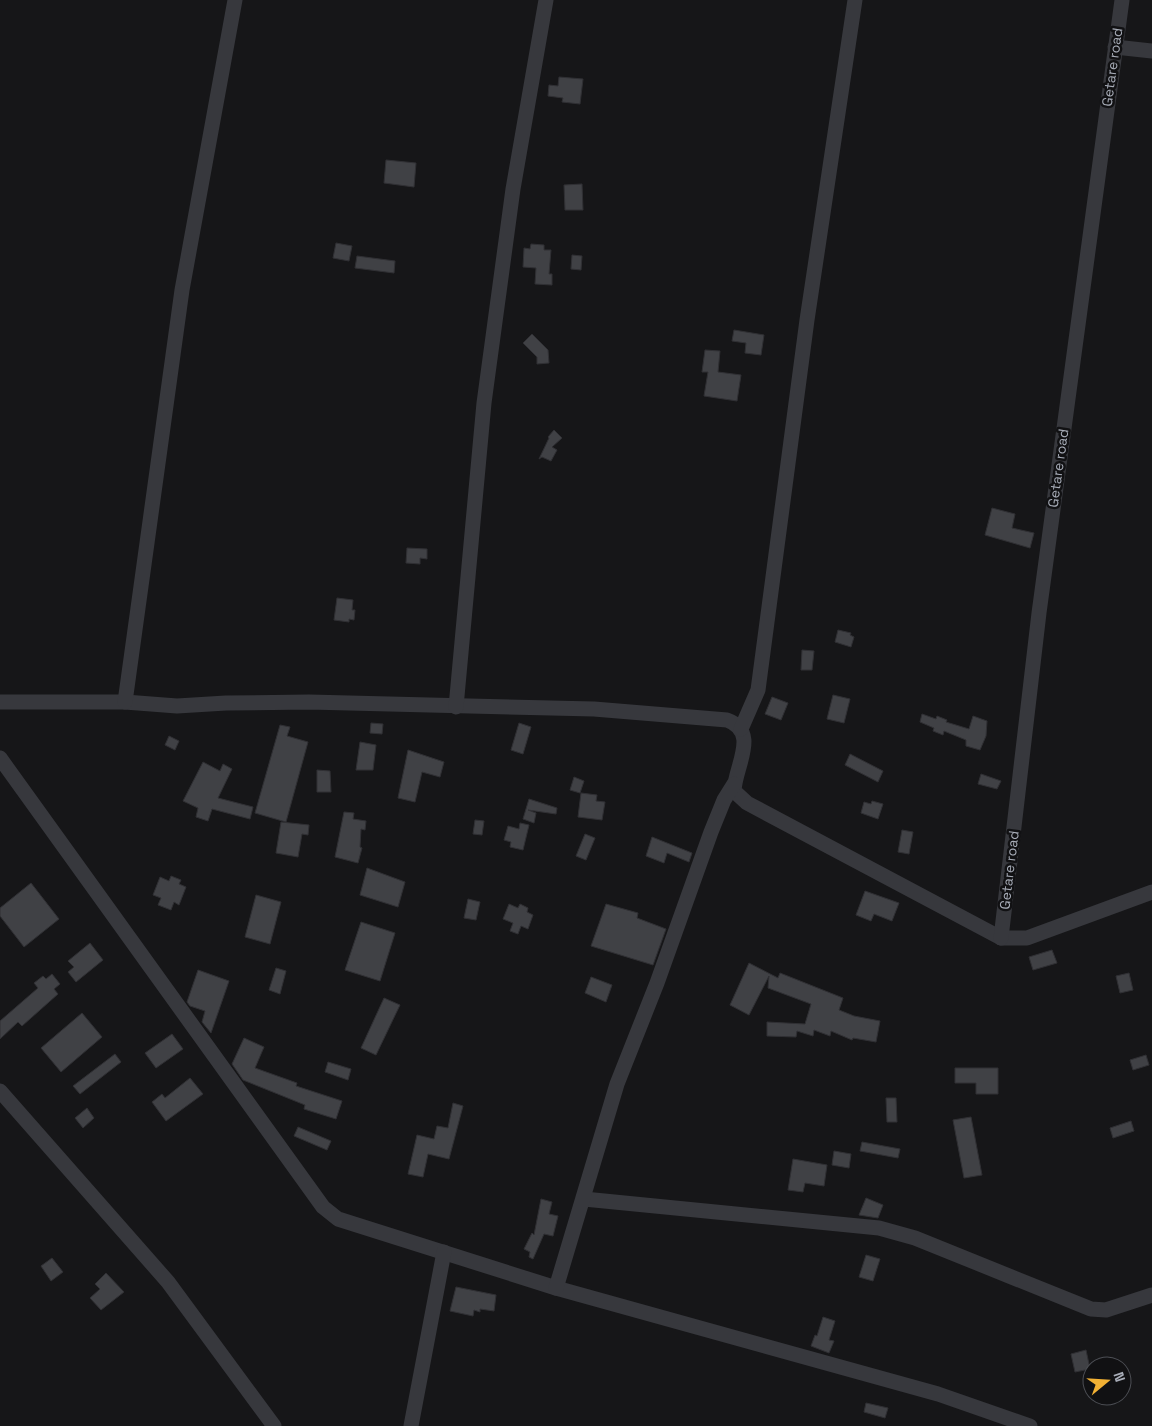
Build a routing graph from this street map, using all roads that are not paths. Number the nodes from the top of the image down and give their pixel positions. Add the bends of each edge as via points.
1 (235, 0) edge
2 (546, 0) edge
3 (855, 0) edge
4 (1122, 0) edge
5 (1115, 47) junction
6 (1152, 51) edge
7 (0, 702) edge
8 (125, 702) junction
9 (456, 707) junction
10 (741, 729) junction
11 (0, 758) edge
12 (734, 784) junction
13 (1152, 892) edge
14 (1001, 938) junction
15 (0, 1091) edge
16 (584, 1200) junction
17 (444, 1252) junction
18 (556, 1288) junction
19 (1152, 1295) edge
20 (1025, 1425) edge
21 (274, 1426) edge
22 (411, 1426) edge

1 - 8 street via 182,290
2 - 9 street via 513,189 484,403
3 - 10 street via 804,339 758,690
4 - 5 street, Getare road
5 - 6 street
5 - 14 street, Getare road via 1039,613
7 - 8 street
8 - 9 street via 177,706 226,702 309,702
9 - 10 street via 594,710 727,720
10 - 12 street via 745,744
11 - 17 street via 323,1207 347,1224
12 - 14 street via 734,791 759,812
12 - 16 street via 724,800 618,1084
13 - 14 street via 1027,938
15 - 21 street via 168,1282
16 - 18 street
16 - 19 street via 879,1228 915,1238 1090,1309 1106,1310
17 - 18 street
17 - 22 street
18 - 20 street via 938,1394

